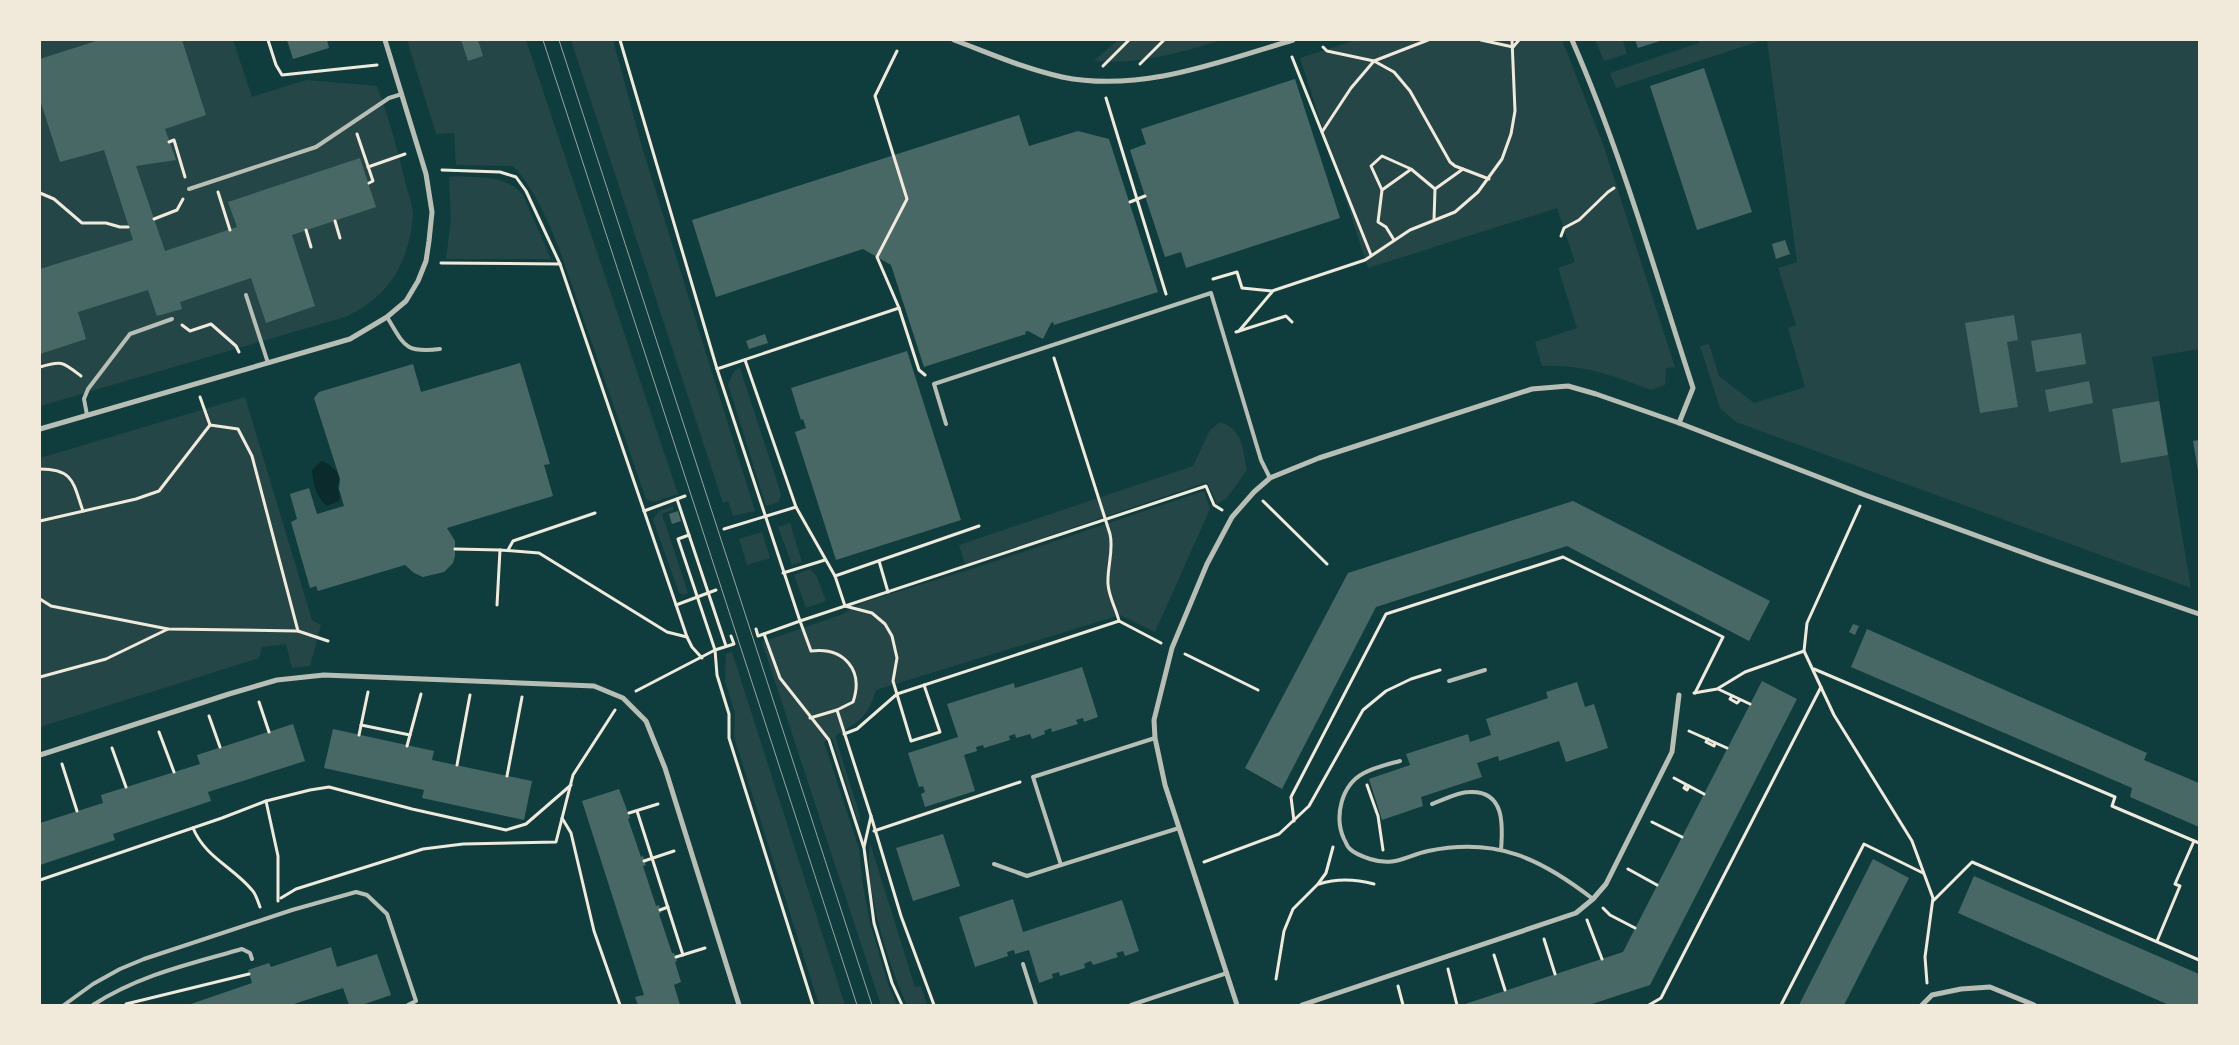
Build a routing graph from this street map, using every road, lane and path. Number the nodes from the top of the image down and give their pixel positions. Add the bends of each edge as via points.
1 (268, 40) edge
2 (385, 40) edge
3 (620, 40) edge
4 (954, 40) edge
5 (1129, 40) edge
6 (1164, 40) edge
7 (1293, 40) edge
8 (1428, 40) edge
9 (1481, 40) edge
10 (1512, 40) edge
11 (1519, 40) edge
12 (1572, 40) edge
13 (1323, 47) dead end
14 (1513, 47) junction
15 (896, 51) dead end
16 (1292, 56) dead end
17 (1374, 61) junction
18 (380, 65) dead end
19 (1103, 66) dead end
20 (1141, 80) junction
21 (402, 94) junction
22 (1106, 98) dead end
23 (353, 122) junction
24 (1322, 133) junction
25 (407, 153) dead end
26 (368, 167) junction
27 (1411, 169) junction
28 (1463, 169) junction
29 (442, 170) dead end
30 (1489, 179) junction
31 (214, 181) junction
32 (1626, 182) junction
33 (369, 183) dead end
34 (189, 189) dead end
35 (1435, 189) junction
36 (1382, 190) junction
37 (40, 193) edge
38 (1145, 196) dead end
39 (1138, 199) junction
40 (1130, 202) dead end
41 (1434, 220) junction
42 (335, 221) dead end
43 (128, 227) dead end
44 (230, 230) dead end
45 (306, 230) dead end
46 (1561, 236) dead end
47 (340, 238) dead end
48 (1394, 240) junction
49 (312, 247) dead end
50 (1372, 255) junction
51 (441, 263) dead end
52 (560, 264) junction
53 (1210, 280) dead end
54 (1174, 290) dead end
55 (1272, 291) junction
56 (246, 295) dead end
57 (898, 308) junction
58 (388, 317) junction
59 (172, 319) dead end
60 (1292, 322) dead end
61 (203, 327) dead end
62 (1238, 332) junction
63 (1224, 337) junction
64 (1050, 347) junction
65 (440, 349) dead end
66 (239, 352) dead end
67 (745, 360) junction
68 (268, 363) junction
69 (40, 367) edge
70 (717, 369) junction
71 (919, 370) dead end
72 (91, 385) junction
73 (87, 415) junction
74 (1679, 423) junction
75 (946, 424) dead end
76 (40, 429) edge
77 (40, 469) edge
78 (1270, 478) junction
79 (1254, 492) junction
80 (1865, 494) junction
81 (685, 496) dead end
82 (677, 499) junction
83 (1214, 505) dead end
84 (796, 507) junction
85 (83, 511) junction
86 (644, 511) junction
87 (595, 513) dead end
88 (765, 516) junction
89 (1106, 520) junction
90 (40, 521) edge
91 (979, 526) dead end
92 (724, 529) dead end
93 (689, 536) junction
94 (455, 548) dead end
95 (500, 550) junction
96 (508, 550) junction
97 (825, 560) junction
98 (879, 561) junction
99 (1327, 564) dead end
100 (783, 573) junction
101 (835, 576) junction
102 (716, 590) dead end
103 (888, 592) junction
104 (708, 594) junction
105 (698, 597) junction
106 (40, 599) edge
107 (676, 604) junction
108 (497, 606) dead end
109 (841, 607) junction
110 (2199, 614) edge
111 (800, 621) junction
112 (1119, 621) junction
113 (168, 629) junction
114 (756, 629) dead end
115 (298, 631) junction
116 (764, 634) junction
117 (731, 636) dead end
118 (687, 637) junction
119 (328, 641) dead end
120 (726, 646) junction
121 (1172, 648) junction
122 (716, 650) junction
123 (1804, 651) junction
124 (702, 658) junction
125 (1448, 668) dead end
126 (1813, 669) junction
127 (1485, 670) dead end
128 (40, 677) edge
129 (1449, 681) dead end
130 (924, 685) junction
131 (1821, 686) junction
132 (1717, 689) junction
133 (1258, 690) dead end
134 (368, 692) dead end
135 (1695, 692) junction
136 (421, 694) dead end
137 (897, 694) junction
138 (1679, 695) joint
139 (470, 696) dead end
140 (522, 697) dead end
141 (623, 698) junction
142 (259, 702) dead end
143 (1750, 704) dead end
144 (837, 710) junction
145 (209, 716) dead end
146 (810, 718) junction
147 (1675, 724) junction
148 (361, 725) junction
149 (159, 732) dead end
150 (269, 732) dead end
151 (844, 734) junction
152 (359, 735) dead end
153 (410, 736) junction
154 (1155, 738) junction
155 (408, 746) dead end
156 (220, 747) dead end
157 (112, 748) dead end
158 (1727, 748) dead end
159 (40, 755) edge
160 (1400, 761) dead end
161 (62, 764) dead end
162 (457, 765) dead end
163 (174, 772) dead end
164 (1363, 773) junction
165 (507, 776) dead end
166 (1033, 778) junction
167 (571, 785) junction
168 (1689, 786) dead end
169 (126, 787) dead end
170 (1704, 794) dead end
171 (266, 801) junction
172 (658, 804) dead end
173 (1432, 804) dead end
174 (77, 811) dead end
175 (637, 811) junction
176 (629, 814) dead end
177 (871, 816) junction
178 (562, 817) junction
179 (1294, 821) junction
180 (1339, 827) junction
181 (193, 828) junction
182 (1180, 828) junction
183 (1664, 828) dead end
184 (874, 831) junction
185 (1682, 838) dead end
186 (2194, 841) junction
187 (2199, 844) edge
188 (864, 848) junction
189 (1501, 850) junction
190 (674, 852) dead end
191 (653, 858) junction
192 (644, 861) dead end
193 (1616, 863) junction
194 (994, 864) dead end
195 (1385, 864) junction
196 (1061, 865) junction
197 (1192, 866) junction
198 (1924, 873) junction
199 (40, 880) edge
200 (1318, 884) junction
201 (1374, 884) dead end
202 (1658, 885) dead end
203 (1593, 899) junction
204 (278, 901) junction
205 (1932, 902) junction
206 (668, 907) junction
207 (660, 910) dead end
208 (278, 915) junction
209 (266, 919) junction
210 (1635, 928) dead end
211 (1595, 936) dead end
212 (2157, 941) junction
213 (705, 948) dead end
214 (683, 955) junction
215 (676, 957) dead end
216 (1549, 957) dead end
217 (252, 959) dead end
218 (1602, 959) dead end
219 (2199, 960) edge
220 (1023, 964) dead end
221 (1500, 972) dead end
222 (1226, 973) junction
223 (249, 974) dead end
224 (1555, 974) dead end
225 (1276, 980) dead end
226 (1452, 987) dead end
227 (1505, 990) dead end
228 (1932, 995) junction
229 (64, 1005) edge
230 (93, 1005) edge
231 (122, 1005) edge
232 (408, 1005) edge
233 (620, 1005) edge
234 (739, 1005) edge
235 (813, 1005) edge
236 (902, 1005) edge
237 (934, 1005) edge
238 (1036, 1005) edge
239 (1131, 1005) edge
240 (1237, 1005) edge
241 (1302, 1005) edge
242 (1457, 1005) edge
243 (1648, 1005) edge
244 (1781, 1005) edge
245 (1922, 1005) edge
246 (2034, 1005) edge

1 - 18 path via 282,75
2 - 21 street
3 - 70 path
4 - 20 street via 1025,67 1062,77 1106,83
5 - 19 path
6 - 20 path via 1140,64
7 - 20 street via 1187,72
8 - 17 path
9 - 14 path
10 - 14 path
11 - 14 path
12 - 32 street
13 - 17 path via 1327,51
14 - 30 path via 1515,110 1511,134 1502,159
15 - 57 path via 875,96 907,199 877,257
16 - 24 path
17 - 24 path via 1351,88
17 - 28 path via 1394,72 1410,91 1450,162
21 - 23 lane
21 - 58 street via 426,174 432,212 426,260 418,281 406,301
22 - 39 path
23 - 26 path
23 - 31 lane via 316,147
24 - 50 path
25 - 26 path
26 - 33 path via 373,181
27 - 35 path
27 - 36 path
27 - 36 path via 1382,156 1371,166
28 - 30 path
28 - 35 path
29 - 52 path via 500,172 516,177 526,191
30 - 41 path via 1455,212
31 - 34 lane
31 - 44 path
32 - 46 path via 1608,192 1579,220 1564,228
32 - 74 street via 1693,388
35 - 41 path
36 - 48 path via 1378,222 1386,227
37 - 43 path via 54,199 82,224 106,223
38 - 39 path
39 - 40 path
39 - 54 path via 1165,293
41 - 48 path
42 - 47 path
45 - 49 path
48 - 50 path
50 - 55 path via 1366,260
51 - 52 path
52 - 86 path
53 - 55 path via 1236,272 1242,288
55 - 62 path
56 - 68 lane
57 - 67 path
57 - 71 path
58 - 65 lane via 404,344 419,351
58 - 68 street via 350,339
59 - 72 lane via 130,334
60 - 62 path via 1286,316
61 - 66 path via 211,324
62 - 63 path
63 - 64 lane via 1210,293
63 - 78 lane via 1261,460
64 - 75 lane via 934,384
64 - 89 path
67 - 70 path
67 - 84 path
68 - 73 street
69 - 72 path via 59,362 68,365
70 - 88 path
72 - 73 lane via 84,398
73 - 76 street
74 - 78 street via 1568,386 1532,389 1319,458
74 - 80 street
77 - 85 path via 60,470 71,479
78 - 79 street
79 - 99 path
79 - 121 street via 1232,518 1207,564
80 - 110 street via 2122,589
80 - 123 path via 1807,623
81 - 82 path
82 - 86 path
82 - 93 path
83 - 89 path via 1206,486
84 - 88 path
84 - 97 path
85 - 90 path
85 - 115 path via 160,491 210,425 238,429 252,456
86 - 107 path
87 - 96 path via 513,541
88 - 92 path
88 - 100 path
89 - 103 path
89 - 112 path via 1111,538 1108,583
91 - 98 path
93 - 104 path
93 - 105 path via 678,539
94 - 95 path
95 - 96 path
95 - 108 path
96 - 118 path via 540,553 667,632
97 - 100 path
97 - 101 path
98 - 101 path
98 - 103 path
100 - 111 path
101 - 109 path
102 - 104 path
103 - 109 path
104 - 105 path
104 - 120 path
105 - 107 path
105 - 122 path
106 - 113 path via 51,606
107 - 118 path
109 - 111 path
109 - 137 path via 872,614 885,624 898,658 893,681
111 - 116 path
111 - 144 path via 811,651 831,651 842,656 856,678 857,691 853,702
112 - 121 path
112 - 130 path
113 - 115 path
113 - 128 path via 106,659
114 - 116 path via 758,636
115 - 119 path
116 - 146 path via 780,678
117 - 120 path via 734,644
118 - 124 path
120 - 122 path
121 - 133 path
121 - 154 street via 1154,720
122 - 124 path
122 - 235 path via 717,675 729,714 729,738
123 - 126 path
123 - 132 path via 1745,672
124 - 141 path
125 - 179 path via 1411,679 1386,691 1363,710 1309,806
126 - 131 path
126 - 186 path via 2115,797 2112,806
127 - 129 lane
130 - 137 path
130 - 137 path via 940,732 911,741
131 - 198 path via 1834,715 1912,841
131 - 243 path via 1661,998
132 - 135 path
132 - 143 path
134 - 148 path
135 - 138 path
135 - 179 path via 1724,637 1563,557 1386,614 1291,797
136 - 153 path
137 - 151 path via 857,729
138 - 147 street
139 - 162 path
140 - 165 path
141 - 159 street via 594,686 324,675 277,680
141 - 167 path via 574,775
141 - 234 street via 646,721 665,768
142 - 150 path
144 - 146 path
144 - 151 path
145 - 156 path
146 - 188 path via 828,740
147 - 158 path via 1708,739 1706,742 1714,746 1715,743
147 - 193 street via 1672,752
148 - 152 path
148 - 153 path
149 - 163 path
151 - 177 path
153 - 155 path
154 - 166 lane
154 - 182 street via 1165,785
157 - 169 path
160 - 164 lane
161 - 174 path
164 - 180 lane via 1351,785 1340,805
164 - 195 path via 1378,816
166 - 184 path
166 - 196 lane
167 - 171 path via 526,824 506,830 329,787
167 - 178 path
168 - 170 path
171 - 181 path
171 - 204 path via 278,856
172 - 175 path
173 - 189 lane via 1468,792 1483,793 1496,802 1503,821
175 - 176 path
175 - 191 path
177 - 184 path
177 - 188 path
178 - 204 path via 556,842 463,844 423,849 296,889
178 - 233 path via 571,833 594,931
179 - 197 path via 1279,834
180 - 195 lane via 1349,849
180 - 200 path via 1326,873
181 - 199 path
181 - 209 path via 211,855 252,890
182 - 196 lane
182 - 197 street
183 - 185 path
184 - 237 path
186 - 187 path
186 - 212 path via 2175,884 2180,886
188 - 236 path via 874,923
189 - 195 lane via 1486,846 1455,846
189 - 203 lane via 1535,861
190 - 191 path
191 - 192 path
191 - 206 path
193 - 202 path
193 - 203 street via 1606,884
194 - 196 lane via 1027,876
197 - 222 street
198 - 205 path
198 - 244 path via 1864,844
200 - 201 path via 1335,879
200 - 225 path via 1293,910 1284,931
203 - 210 path via 1610,915
203 - 241 street via 1576,913
204 - 208 path
205 - 212 path via 1972,862
205 - 228 path via 1925,957 1926,982
206 - 207 path
206 - 214 path
208 - 209 lane
208 - 232 lane via 356,892 367,894 387,914 416,1002
209 - 229 lane via 120,969
211 - 218 path
212 - 219 path
213 - 214 path
214 - 215 path
216 - 224 path
217 - 230 lane via 242,948 137,980
220 - 238 lane
221 - 227 path
222 - 239 lane
222 - 240 street
223 - 231 path
226 - 242 path
228 - 245 street
228 - 246 street via 1990,987

